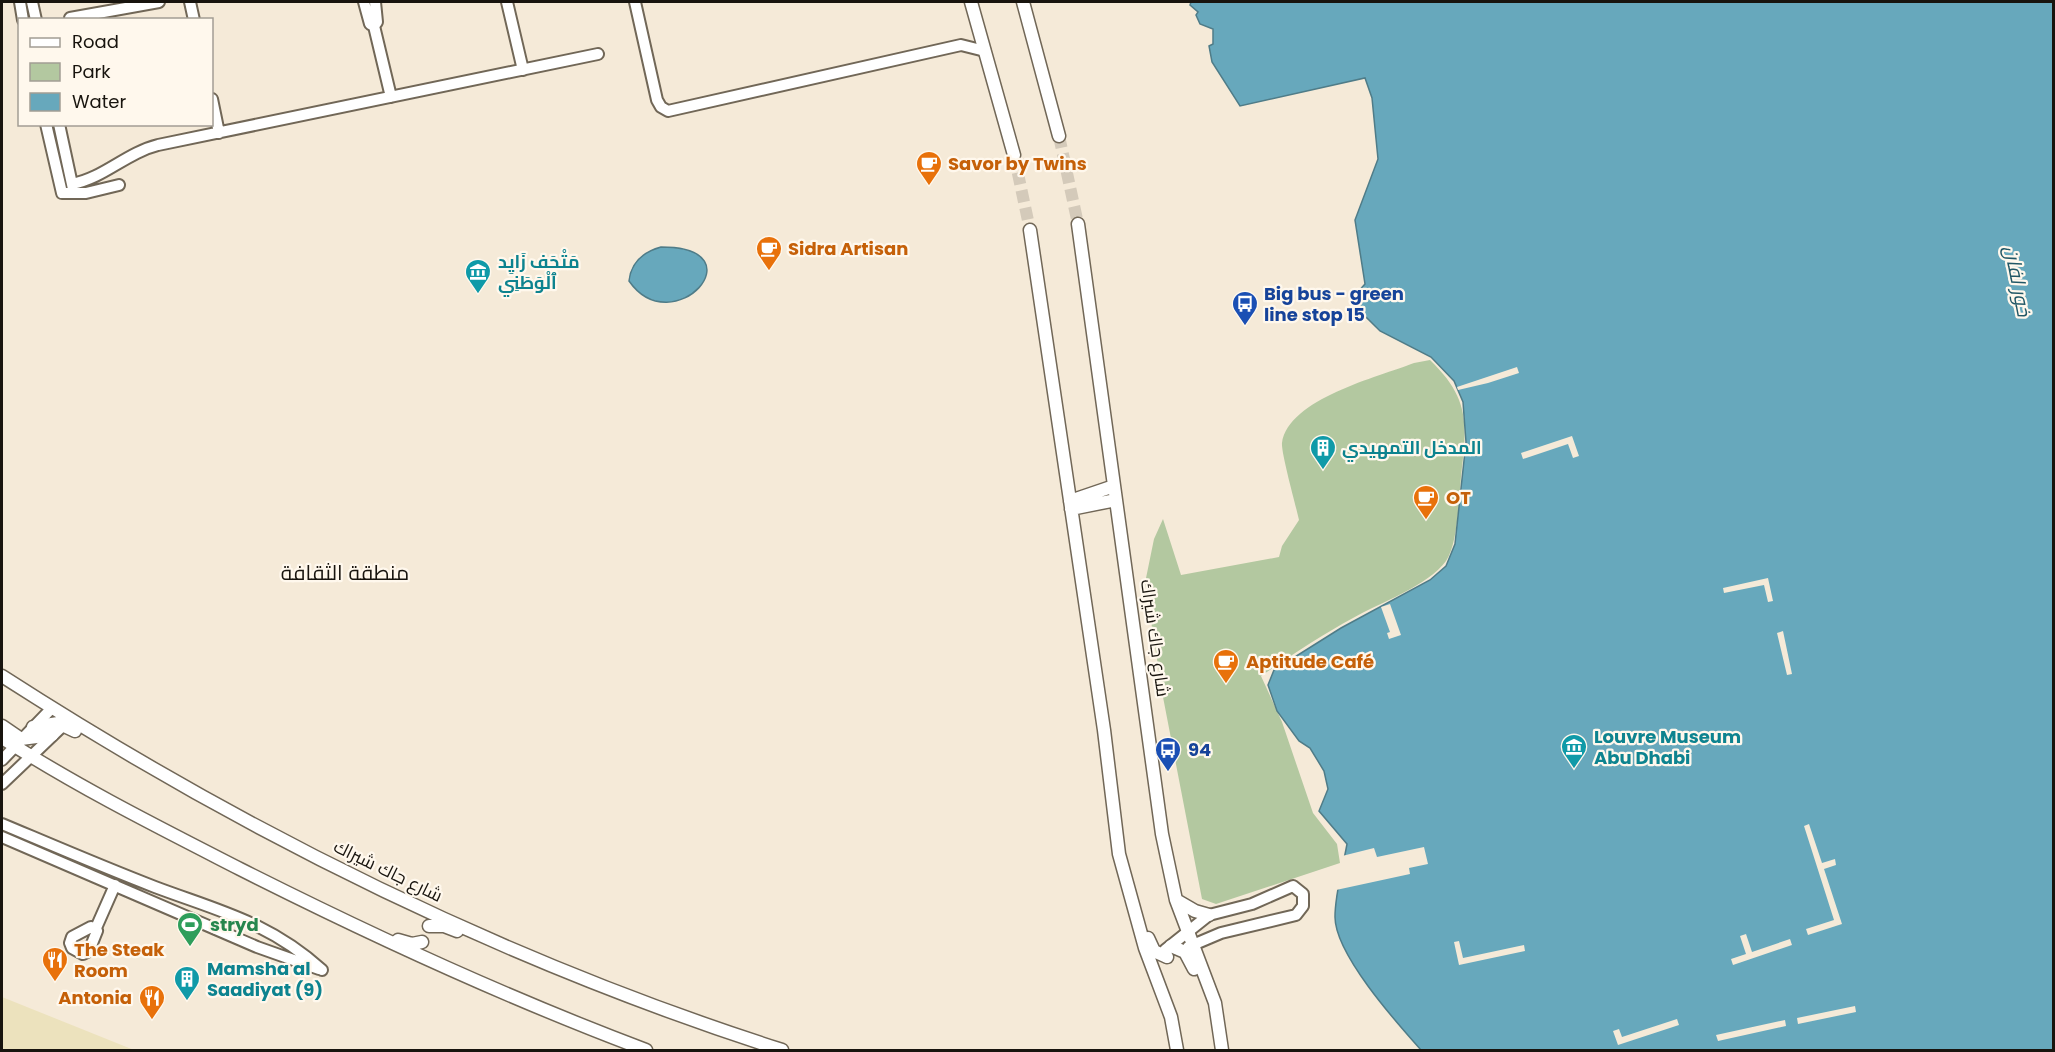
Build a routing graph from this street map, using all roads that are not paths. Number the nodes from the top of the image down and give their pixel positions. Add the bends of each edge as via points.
1 (20, 2) edge
2 (32, 2) edge
3 (159, 2) edge
4 (190, 2) edge
5 (364, 2) edge
6 (375, 2) edge
7 (507, 2) edge
8 (635, 2) edge
9 (971, 2) edge
10 (1023, 2) edge
11 (24, 18) edge
12 (36, 18) edge
13 (70, 18) dead end
14 (194, 18) edge
15 (374, 26) junction
16 (978, 26) junction
17 (961, 45) junction
18 (985, 51) junction
19 (598, 54) dead end
20 (523, 69) junction
21 (391, 97) junction
22 (213, 104) edge
23 (46, 126) edge
24 (59, 126) edge
25 (219, 133) junction
26 (1059, 136) tunnel mouth
27 (1014, 155) tunnel mouth
28 (119, 185) dead end
29 (73, 189) junction
30 (1078, 224) tunnel mouth
31 (1030, 230) tunnel mouth
32 (1114, 486) junction
33 (1116, 500) junction
34 (1071, 505) junction
35 (2, 676) edge
36 (52, 708) junction
37 (67, 722) junction
38 (2, 726) edge
39 (33, 727) junction
40 (52, 735) junction
41 (2, 738) edge
42 (18, 743) junction
43 (29, 756) junction
44 (2, 760) edge
45 (2, 784) edge
46 (2, 824) edge
47 (2, 837) edge
48 (115, 885) junction
49 (293, 896) junction
50 (1176, 900) junction
51 (1252, 904) junction
52 (436, 914) junction
53 (1209, 915) junction
54 (248, 919) junction
55 (429, 926) junction
56 (1256, 926) junction
57 (96, 928) dead end
58 (1188, 932) junction
59 (240, 939) junction
60 (422, 942) junction
61 (1167, 953) junction
62 (415, 954) junction
63 (539, 960) junction
64 (646, 1050) edge
65 (782, 1050) edge
66 (1177, 1050) edge
67 (1215, 1050) edge
68 (1222, 1050) edge

1 - 11 street
2 - 12 street
3 - 13 street
4 - 14 street
5 - 15 street
6 - 15 street
7 - 20 street
8 - 17 street via 657,100 668,111
9 - 16 street
10 - 26 street
15 - 21 street
16 - 17 street
16 - 18 street
17 - 18 street
18 - 27 street
19 - 20 street
20 - 21 street
21 - 25 street
22 - 25 street
23 - 29 street via 61,192 65,195
24 - 29 street
25 - 29 street via 143,149
28 - 29 street
30 - 32 street, شارع جاك شيراك
31 - 34 street, شارع جاك شيراك
32 - 33 street, شارع جاك شيراك
32 - 34 street
33 - 34 street
33 - 50 street, شارع جاك شيراك via 1162,834
34 - 61 street, شارع جاك شيراك via 1127,888
35 - 36 street, شارع جاك شيراك
36 - 37 street, شارع جاك شيراك
36 - 39 street
37 - 39 street
37 - 40 street
37 - 52 street, شارع جاك شيراك via 280,838
38 - 42 street
39 - 42 street
40 - 42 street
40 - 43 street
41 - 42 street
42 - 43 street
42 - 44 street
43 - 45 street
43 - 49 street
46 - 54 street via 156,887
47 - 48 street
48 - 57 street
48 - 59 street
49 - 60 street via 317,901 402,942
49 - 62 street
50 - 53 street
50 - 58 street, شارع جاك شيراك
51 - 53 street
51 - 56 street
51 - 56 street via 1293,886 1304,898 1296,915
52 - 55 street
52 - 63 street, شارع جاك شيراك
53 - 58 street
54 - 59 street via 249,934
54 - 59 street via 287,942 322,970
55 - 60 street
55 - 63 street via 448,927 517,958
56 - 61 street via 1221,933
58 - 61 street, شارع جاك شيراك
58 - 61 street
60 - 62 street
61 - 66 street, شارع جاك شيراك
61 - 67 street via 1189,958 1206,999
61 - 68 street, شارع جاك شيراك via 1215,1003
62 - 64 street
63 - 65 street, شارع جاك شيراك via 678,1015

